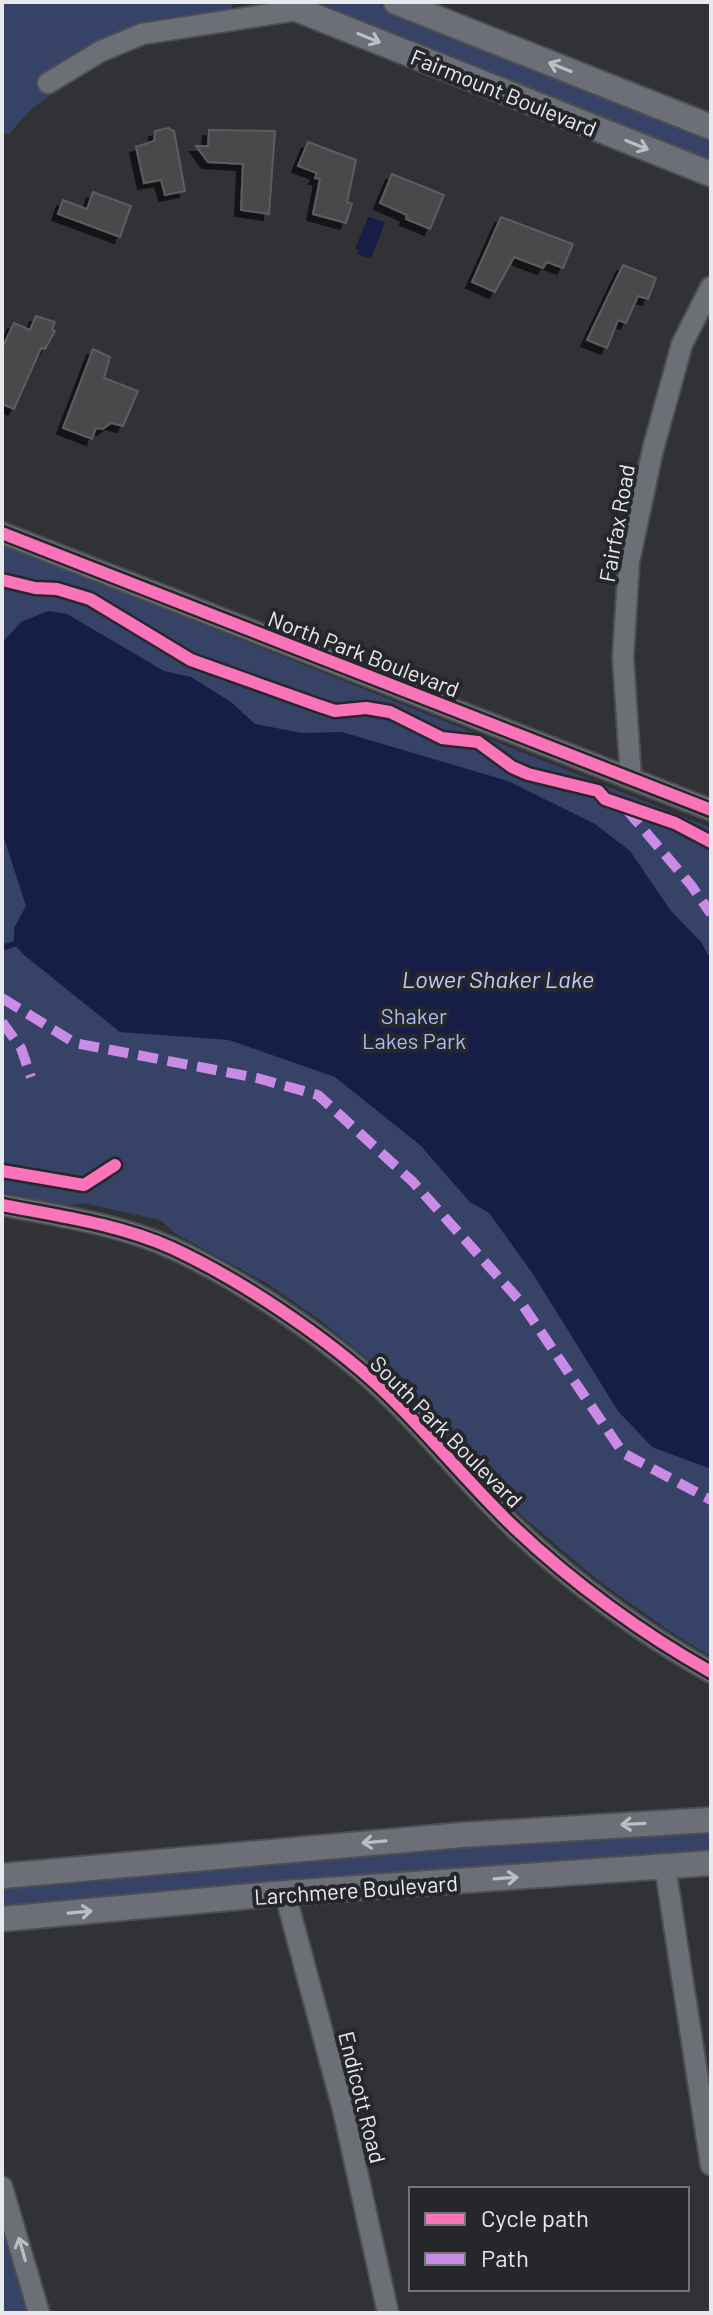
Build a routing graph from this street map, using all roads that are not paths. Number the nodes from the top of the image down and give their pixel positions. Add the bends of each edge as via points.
1 (396, 2) edge
2 (292, 5) edge
3 (48, 83) dead end
4 (711, 127) edge
5 (711, 174) edge
6 (711, 287) edge
7 (2, 533) edge
8 (631, 779) junction
9 (711, 810) edge
10 (2, 1205) edge
11 (711, 1672) edge
12 (711, 1820) edge
13 (711, 1863) edge
14 (665, 1866) junction
15 (2, 1876) edge
16 (285, 1893) junction
17 (2, 1919) edge
18 (711, 2165) edge
19 (2, 2187) edge
20 (39, 2313) edge
21 (388, 2313) edge

4 -> 1 main road, Fairmount Boulevard
2 - 3 street, Fairmount Boulevard via 142,34
2 -> 5 main road, Fairmount Boulevard
6 - 8 street, Fairfax Road via 682,344 629,561 623,657
7 - 8 street, North Park Boulevard
8 - 9 street, North Park Boulevard
10 - 11 street, South Park Boulevard via 120,1229 171,1247 233,1279 382,1389 516,1529 598,1598
12 -> 15 main road, Larchmere Boulevard via 462,1835
13 - 14 main road, Larchmere Boulevard
16 -> 14 main road, Larchmere Boulevard
14 - 18 street
17 -> 16 main road, Larchmere Boulevard
16 - 21 street, Endicott Road via 344,2113
20 -> 19 street

